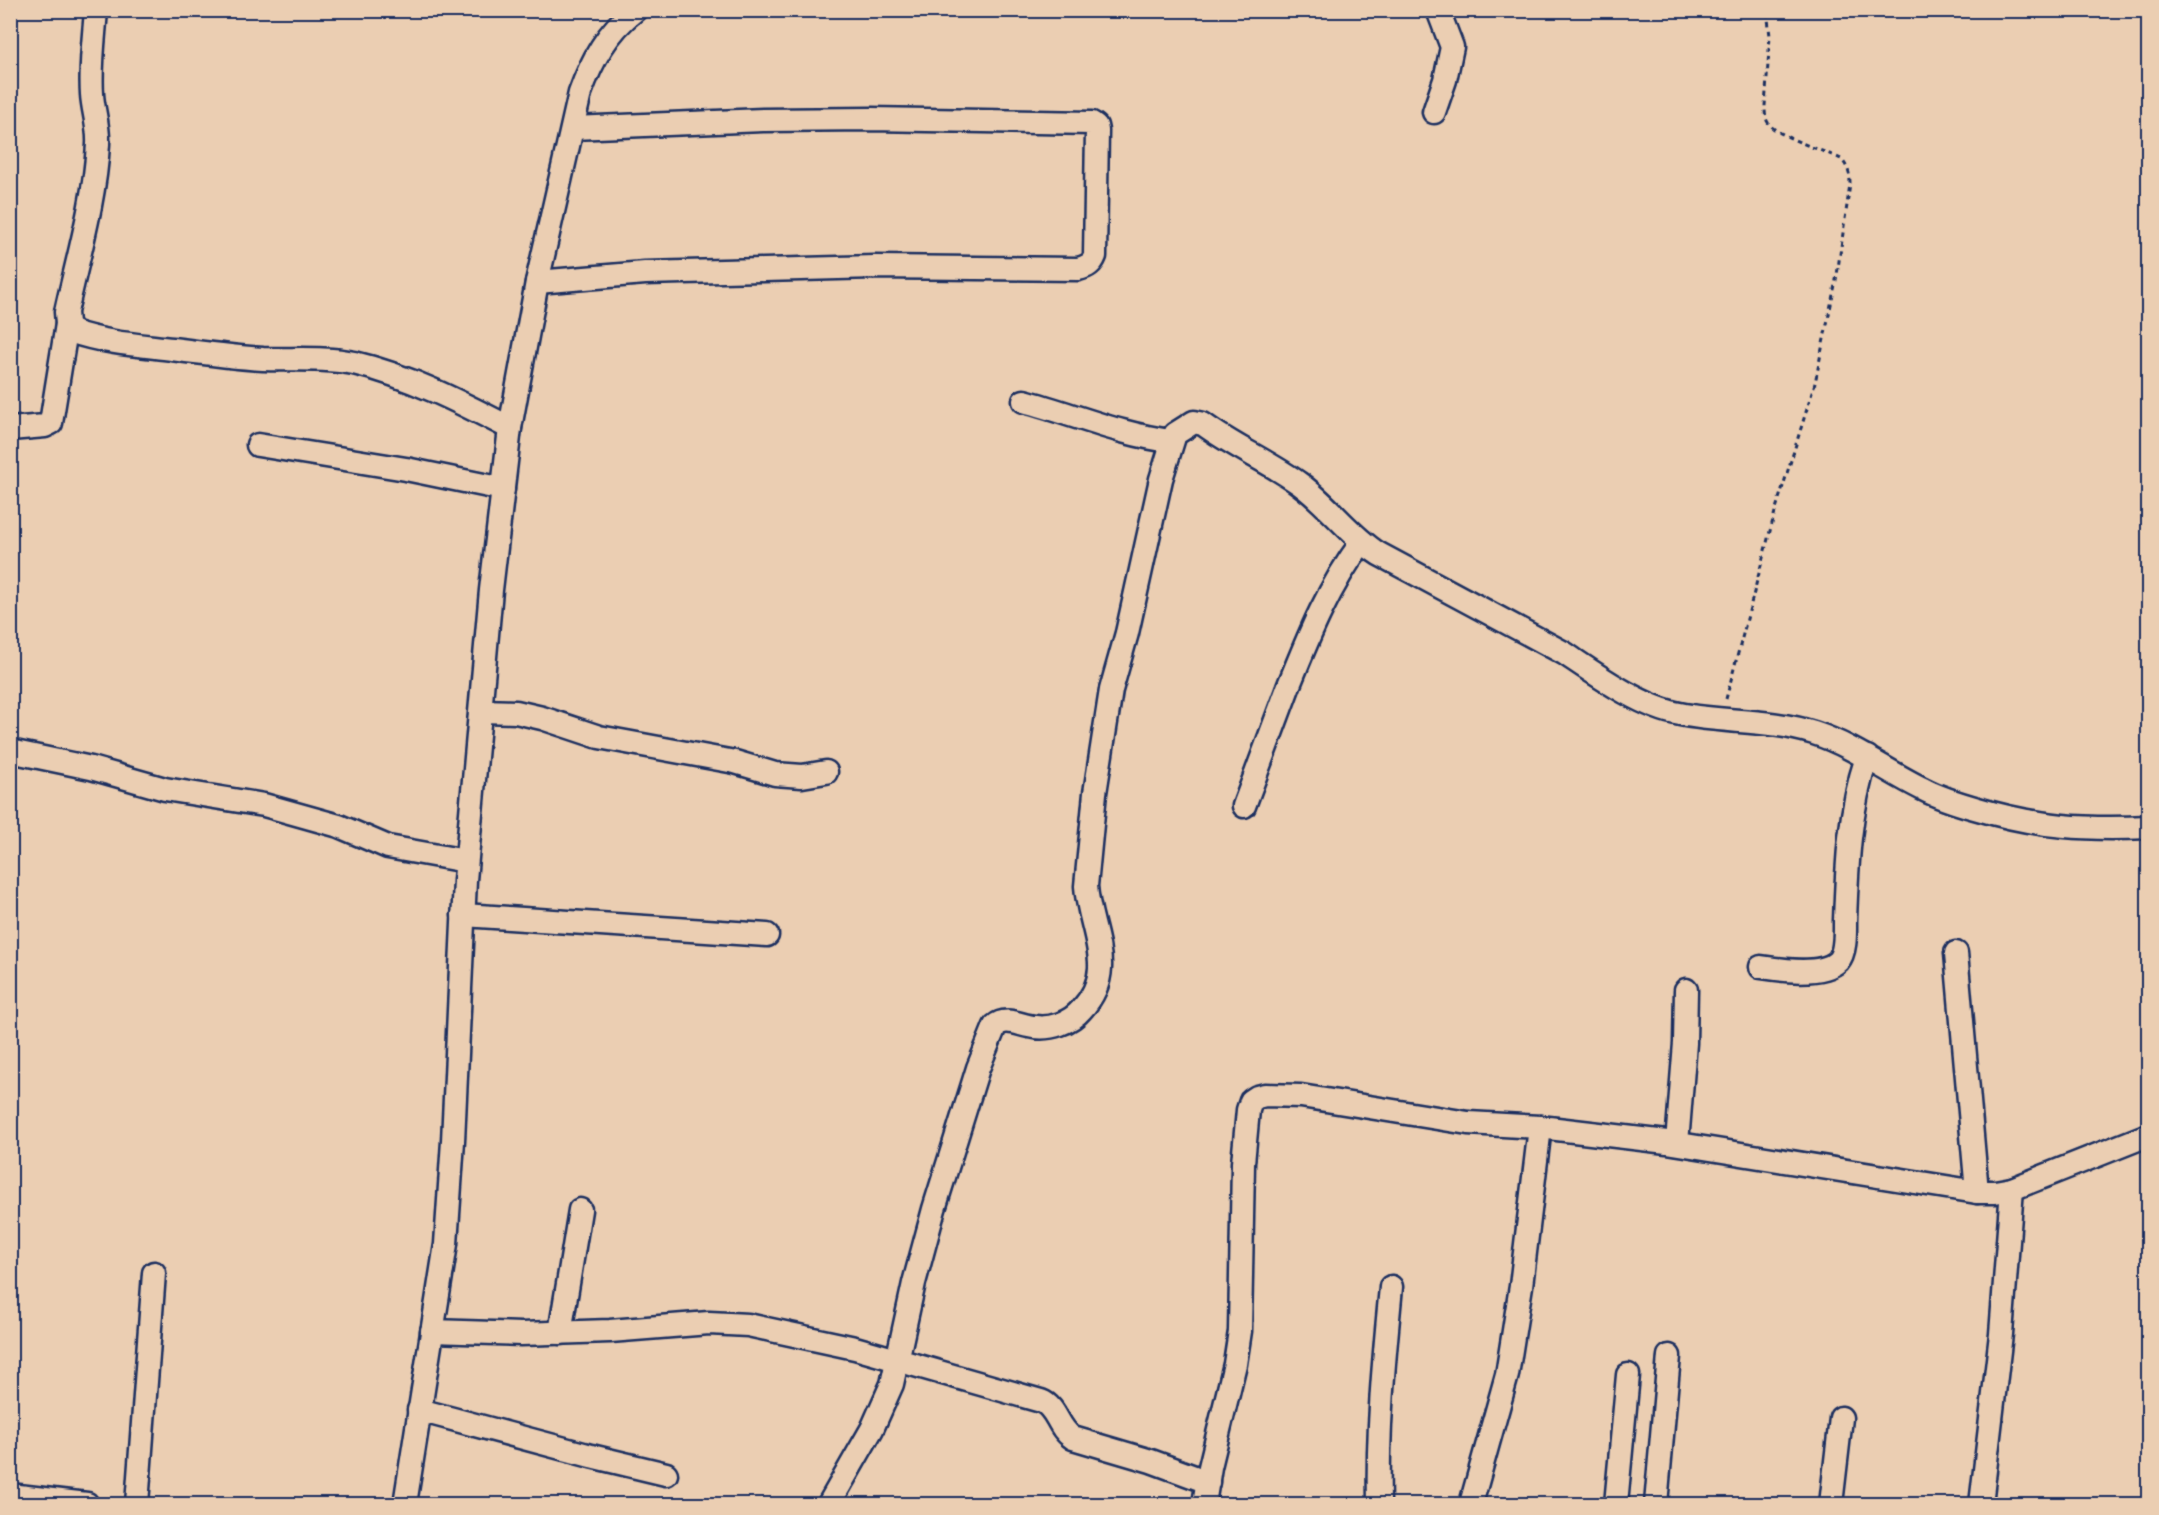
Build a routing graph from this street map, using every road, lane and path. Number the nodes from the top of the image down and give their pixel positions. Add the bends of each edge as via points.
1 (96, 10) edge
2 (635, 10) edge
3 (1438, 10) edge
4 (1767, 10) edge
5 (1434, 112) dead end
6 (573, 128) junction
7 (537, 282) junction
8 (67, 324) junction
9 (1024, 401) dead end
10 (510, 428) junction
11 (10, 429) edge
12 (1171, 441) junction
13 (258, 445) dead end
14 (503, 489) junction
15 (1362, 542) junction
16 (481, 711) junction
17 (1721, 719) junction
18 (10, 751) edge
19 (1867, 757) junction
20 (826, 772) dead end
21 (1244, 806) dead end
22 (2148, 827) edge
23 (466, 861) junction
24 (463, 915) junction
25 (766, 935) dead end
26 (1956, 953) dead end
27 (1761, 967) dead end
28 (1686, 990) dead end
29 (1540, 1127) junction
30 (2148, 1135) edge
31 (1677, 1143) junction
32 (2012, 1189) junction
33 (1977, 1192) junction
34 (580, 1210) dead end
35 (154, 1272) dead end
36 (1391, 1287) dead end
37 (432, 1331) junction
38 (560, 1333) junction
39 (1670, 1356) dead end
40 (898, 1361) junction
41 (1628, 1375) dead end
42 (419, 1410) junction
43 (1840, 1418) dead end
44 (666, 1474) dead end
45 (1208, 1482) junction
46 (10, 1495) edge
47 (87, 1504) edge
48 (137, 1504) edge
49 (405, 1504) edge
50 (829, 1504) edge
51 (1204, 1504) edge
52 (1379, 1504) edge
53 (1471, 1504) edge
54 (1616, 1504) edge
55 (1656, 1504) edge
56 (1831, 1504) edge
57 (1981, 1504) edge

1 - 8 street via 91,81 98,142 66,312
2 - 6 street via 604,42 590,64
3 - 5 street via 1452,47
4 - 17 path via 1768,124 1841,159 1850,173 1850,184 1815,383
6 - 7 street
6 - 7 street via 763,120 1092,123 1097,131 1095,256 1093,262 1077,269 875,267 645,273
7 - 10 street
8 - 10 street via 73,332 126,344 352,363 410,381
8 - 11 street via 51,423
9 - 12 street via 1126,433
10 - 14 street
12 - 15 street via 1182,428 1194,422 1203,424 1299,483
12 - 40 street via 1128,633 1111,690 1095,793 1086,886 1099,944 1097,987 1077,1015 1063,1023 1045,1028 1005,1021 995,1026 934,1209
13 - 14 street
14 - 16 street
15 - 17 street via 1654,706 1678,714
15 - 21 street via 1321,608
16 - 20 street via 516,712 599,737 735,762 774,774 801,776
16 - 23 street
17 - 19 street via 1778,724 1814,733
18 - 23 street via 165,789 264,805 339,826 388,847
19 - 22 street via 1923,790 2030,823 2070,828
19 - 27 street via 1852,811 1844,939 1838,961 1810,970
23 - 24 street
24 - 25 street
24 - 37 street via 453,1153 446,1244
26 - 33 street
28 - 31 street
29 - 31 street
29 - 45 street via 1468,1123 1301,1096 1265,1095 1251,1101 1241,1200 1240,1331
29 - 53 street via 1507,1375
30 - 32 street
31 - 33 street
32 - 33 street
32 - 57 street via 2001,1334
34 - 38 street
35 - 48 street
36 - 52 street via 1378,1454
37 - 38 street
37 - 42 street
38 - 40 street via 709,1323 748,1325
39 - 55 street
40 - 45 street via 1047,1403 1063,1430 1073,1438
40 - 50 street via 880,1413
41 - 54 street
42 - 44 street
42 - 49 street
43 - 56 street
45 - 51 street
46 - 47 street

